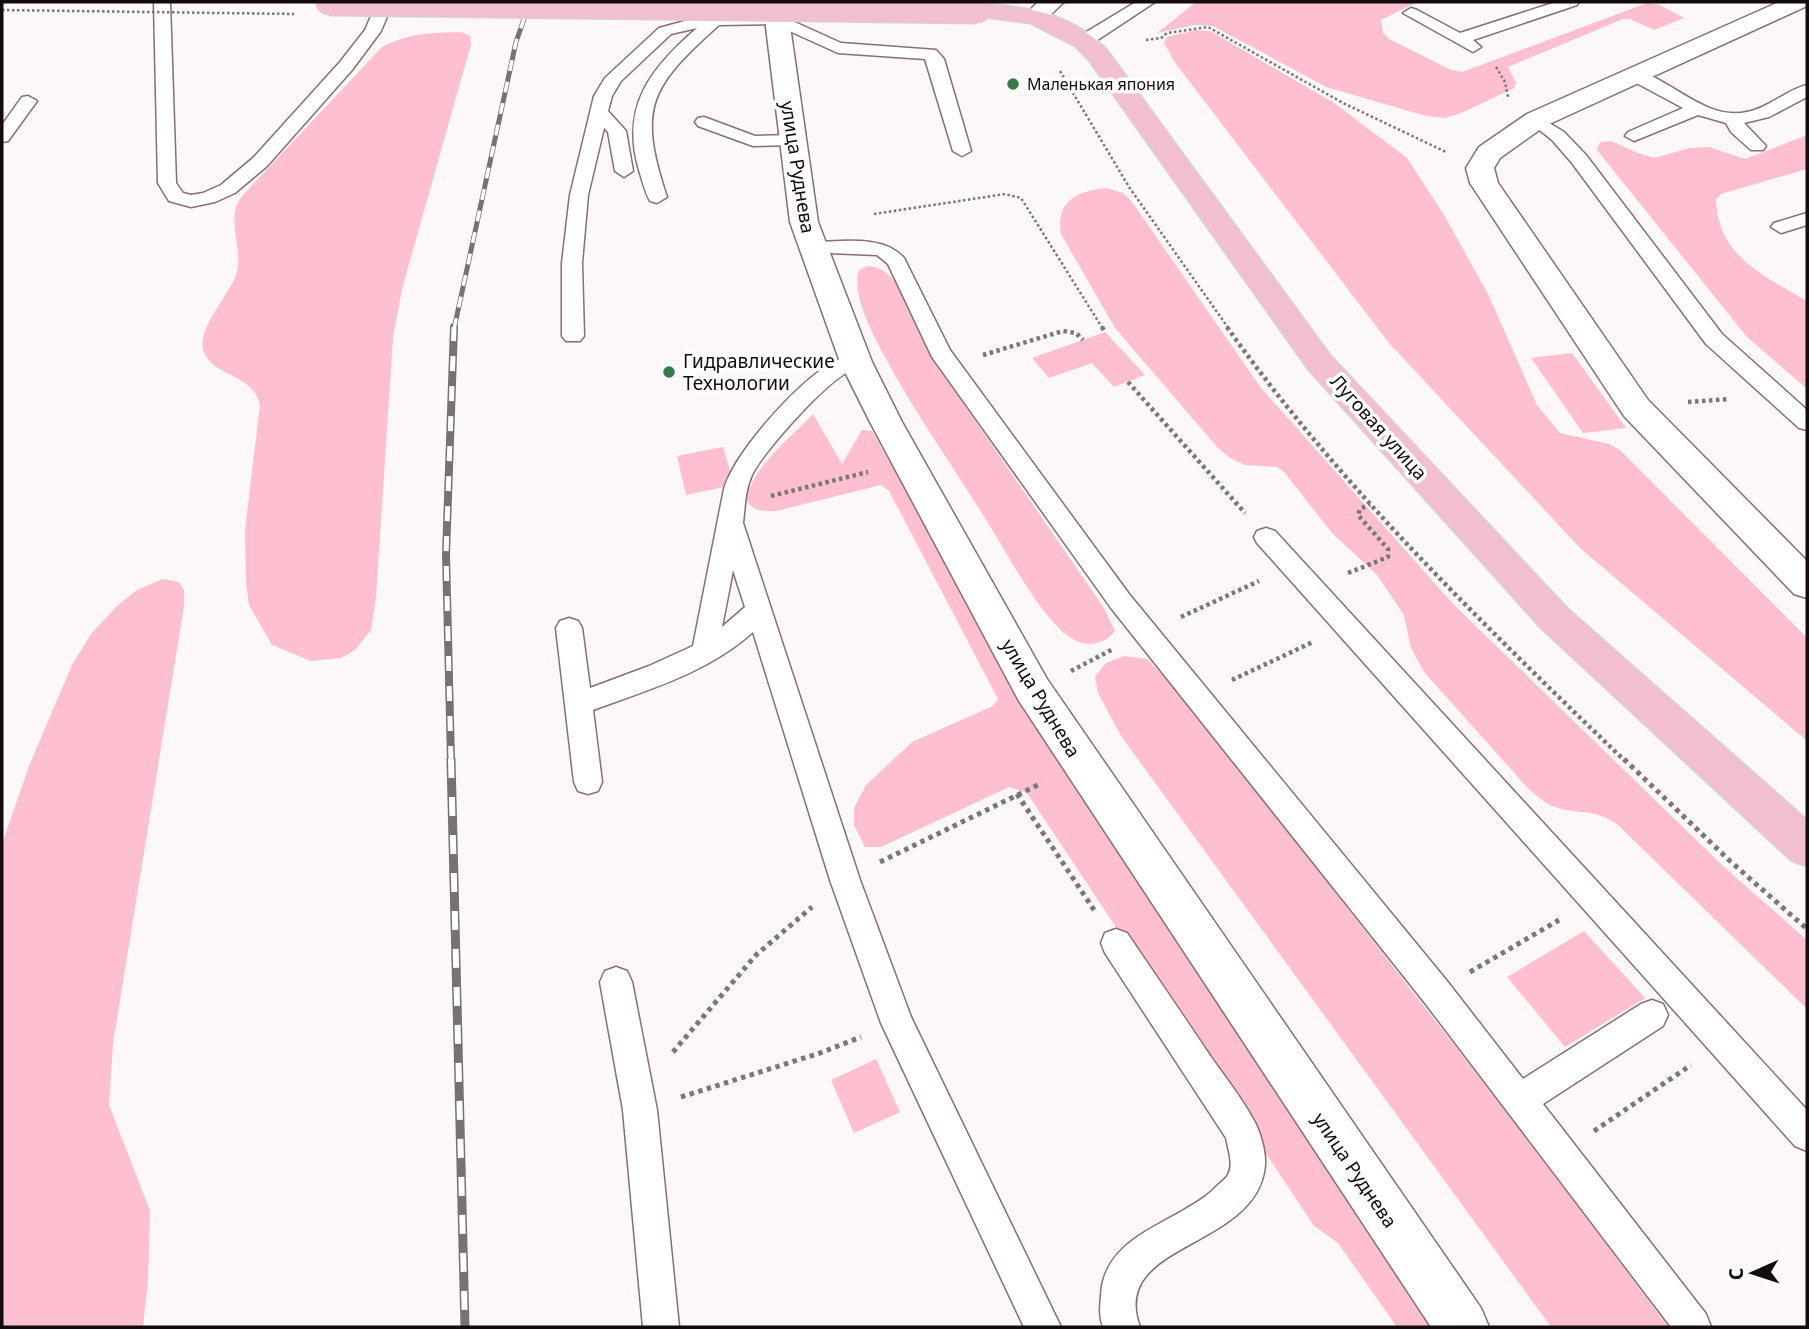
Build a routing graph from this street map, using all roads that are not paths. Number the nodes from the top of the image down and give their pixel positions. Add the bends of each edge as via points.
1 (162, 2) edge
2 (329, 2) edge
3 (385, 2) edge
4 (1147, 2) edge
5 (1571, 2) edge
6 (1798, 2) edge
7 (1044, 9) edge
8 (782, 11) edge
9 (1411, 13) dead end
10 (715, 20) junction
11 (1459, 39) junction
12 (1084, 41) junction
13 (1477, 50) road end
14 (1635, 75) junction
15 (1807, 90) edge
16 (28, 101) dead end
17 (1698, 108) junction
18 (599, 111) junction
19 (1734, 119) junction
20 (1536, 120) junction
21 (705, 122) dead end
22 (1634, 136) dead end
23 (2, 137) edge
24 (793, 140) junction
25 (1757, 146) dead end
26 (962, 151) dead end
27 (624, 172) dead end
28 (657, 197) dead end
29 (1807, 219) edge
30 (1781, 227) dead end
31 (811, 248) junction
32 (573, 336) dead end
33 (856, 362) junction
34 (1807, 422) edge
35 (732, 514) junction
36 (1266, 537) road end
37 (1807, 584) edge
38 (759, 609) junction
39 (569, 628) dead end
40 (705, 650) junction
41 (577, 704) junction
42 (588, 782) dead end
43 (1807, 847) edge
44 (1116, 943) road end
45 (616, 982) dead end
46 (1653, 1015) dead end
47 (1520, 1100) junction
48 (1807, 1134) edge
49 (661, 1327) edge
50 (1042, 1327) edge
51 (1122, 1327) edge
52 (1462, 1327) edge
53 (1693, 1327) edge

1 - 3 lane via 167,183 176,197 191,201 229,189 260,162 346,66 373,31
2 - 7 main road, Луговая улица, bridge
4 - 12 lane
5 - 11 lane
6 - 14 street
7 - 12 main road, Луговая улица
8 - 10 lane
8 - 24 street, улица Руднева
8 - 26 lane via 838,48 934,56
9 - 11 lane
10 - 18 lane via 665,31 614,78
10 - 28 lane via 661,72 648,93 642,148
11 - 13 lane
12 - 43 main road, Луговая улица via 1319,362 1554,618
14 - 17 lane
14 - 20 street
15 - 19 lane via 1756,115
16 - 23 lane
17 - 19 lane
17 - 22 lane
18 - 27 lane via 617,131
18 - 32 lane via 579,195 572,263
19 - 25 lane via 1737,128
20 - 34 lane via 1579,159 1714,339
20 - 37 street via 1489,153 1480,168 1484,183 1636,408
21 - 24 lane via 753,141
24 - 31 street, улица Руднева
29 - 30 lane
31 - 33 street, улица Руднева
31 - 47 lane via 881,249 897,262 940,352 1144,633
33 - 35 lane via 825,379 761,444 742,472
33 - 52 street, улица Руднева via 1033,690
35 - 38 lane
35 - 40 lane
36 - 48 lane
38 - 40 lane via 736,632
38 - 50 lane via 845,880 897,1023
39 - 41 lane
40 - 41 lane
41 - 42 lane
44 - 51 lane via 1242,1132 1248,1164 1242,1186 1214,1212 1136,1257 1119,1284 1118,1320
45 - 49 lane via 640,1110
46 - 47 lane
47 - 53 lane

